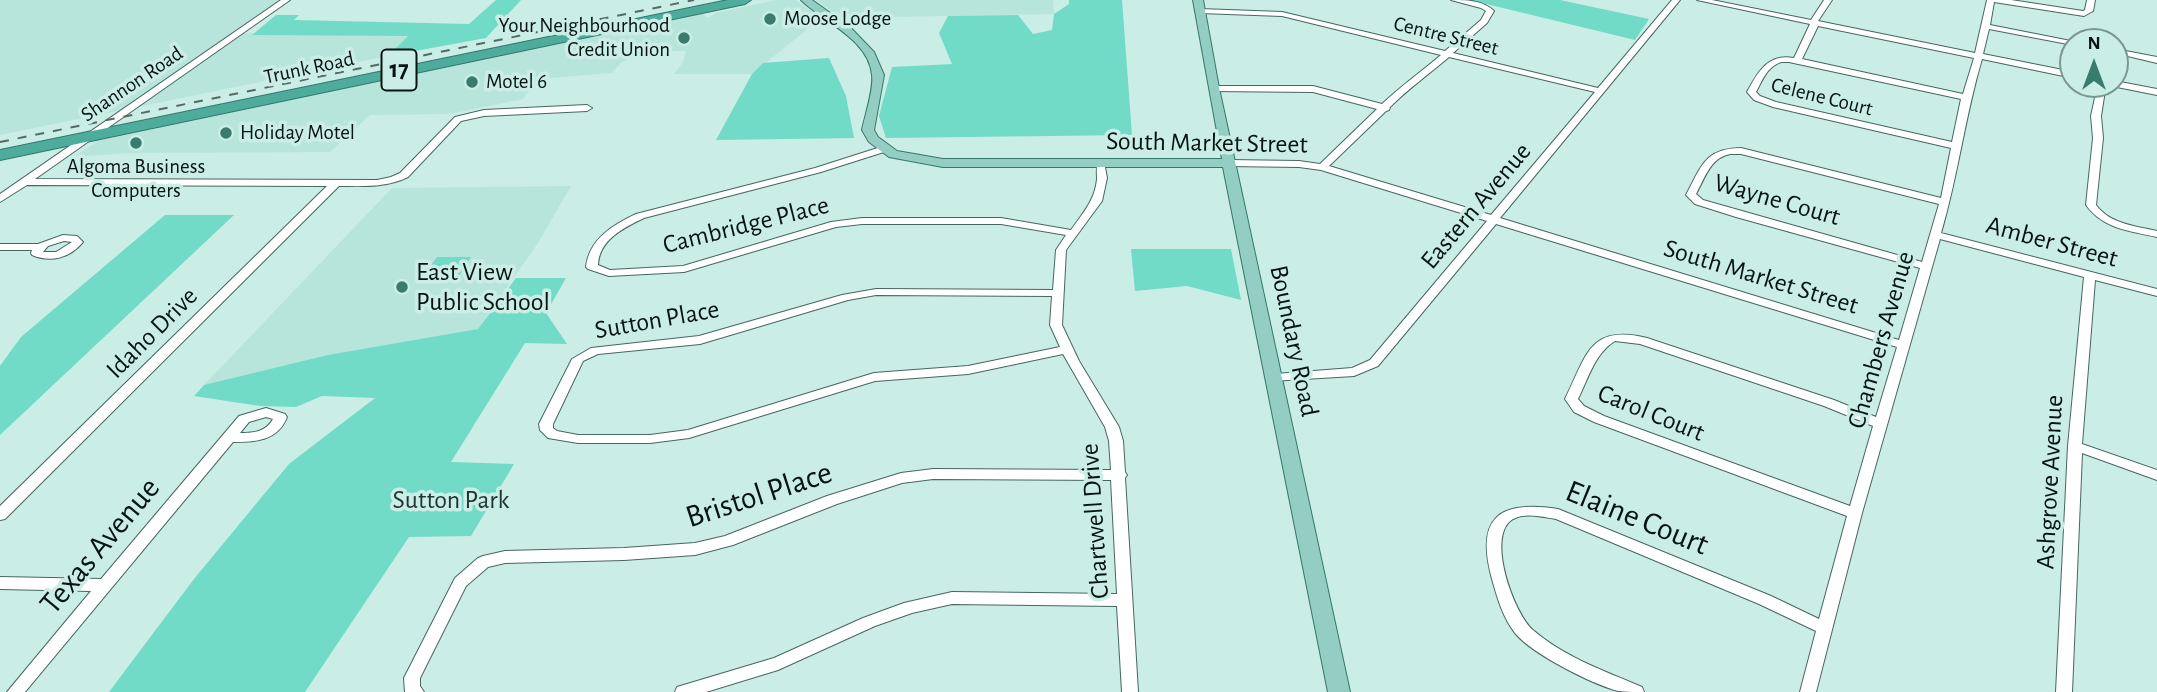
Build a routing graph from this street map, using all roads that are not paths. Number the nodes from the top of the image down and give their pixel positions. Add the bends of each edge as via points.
1 (286, 0) edge
2 (736, 0) edge
3 (745, 0) edge
4 (806, 0) edge
5 (1455, 0) edge
6 (1676, 0) edge
7 (1701, 0) edge
8 (1828, 0) edge
9 (1991, 0) edge
10 (1997, 0) edge
11 (2091, 0) edge
12 (709, 6) junction
13 (1199, 6) edge
14 (1813, 22) junction
15 (1984, 26) junction
16 (2059, 40) edge
17 (1447, 54) junction
18 (2129, 54) edge
19 (1979, 55) junction
20 (1797, 60) junction
21 (2157, 60) edge
22 (2059, 72) edge
23 (2129, 87) edge
24 (1213, 88) junction
25 (1601, 91) junction
26 (2157, 92) edge
27 (1966, 97) junction
28 (2099, 98) edge
29 (587, 108) dead end
30 (1387, 108) junction
31 (89, 137) junction
32 (1955, 146) junction
33 (884, 149) junction
34 (0, 155) edge
35 (1229, 163) junction
36 (1101, 164) junction
37 (1322, 167) junction
38 (24, 182) junction
39 (336, 183) junction
40 (0, 199) edge
41 (1945, 202) junction
42 (1494, 220) junction
43 (1072, 233) junction
44 (2157, 234) edge
45 (1936, 235) junction
46 (0, 247) edge
47 (40, 247) dead end
48 (1927, 266) junction
49 (2090, 276) junction
50 (1056, 293) junction
51 (2157, 293) edge
52 (1903, 345) junction
53 (1066, 349) junction
54 (1275, 378) junction
55 (1880, 424) junction
56 (229, 438) dead end
57 (2076, 446) junction
58 (1120, 475) junction
59 (2157, 475) edge
60 (1855, 513) junction
61 (0, 515) edge
62 (0, 583) edge
63 (107, 585) junction
64 (1126, 600) junction
65 (1824, 628) junction
66 (15, 692) edge
67 (416, 692) edge
68 (683, 692) edge
69 (1130, 692) edge
70 (1339, 692) edge
71 (1636, 692) edge
72 (1808, 692) edge
73 (2064, 692) edge

1 - 31 street, Shannon Road
2 - 12 highway, Trunk Road / 17
3 - 12 highway, Trunk Road / 17
4 - 33 main road via 859,40 875,63 878,85 868,130
5 - 17 street via 1490,10
6 - 25 street, Eastern Avenue
7 - 14 street
8 - 14 street
9 - 15 street, Chambers Avenue
10 - 11 street via 2084,14
12 - 31 highway, Trunk Road / 17
13 - 17 street, Centre Street via 1282,14
13 - 24 main road, Boundary Road
14 - 19 street
14 - 20 street
15 - 16 street
15 - 19 street, Chambers Avenue
17 - 25 street, Centre Street
17 - 30 street via 1406,86
18 - 21 street
19 - 22 street
19 - 27 street, Chambers Avenue
20 - 27 street, Celene Court
20 - 32 street, Celene Court via 1768,63 1751,92 1773,104
23 - 26 street
24 - 30 street via 1313,89
24 - 35 main road, Boundary Road
25 - 42 street, Eastern Avenue
27 - 32 street, Chambers Avenue
28 - 44 street via 2091,205 2096,214 2112,223
29 - 39 street via 472,114 449,126 404,175 394,180
30 - 37 street
31 - 34 highway, Trunk Road / 17
31 - 38 street, Shannon Road
32 - 41 street, Chambers Avenue
33 - 36 main road, South Market Street via 905,158 943,163
33 - 43 street, Cambridge Place via 639,216 605,237 592,267 609,273 684,269 835,224 862,221 1001,221
35 - 36 main road, South Market Street
35 - 37 street, South Market Street
35 - 54 main road, Boundary Road
36 - 43 street, Chartwell Drive via 1097,201
37 - 42 street, South Market Street
38 - 39 street
38 - 40 street, Shannon Road
39 - 61 street, Idaho Drive
41 - 45 street, Chambers Avenue
41 - 48 street, Wayne Court via 1725,149 1715,153 1690,195 1740,215
42 - 52 street, South Market Street
42 - 54 street, Eastern Avenue via 1374,363 1354,372
43 - 50 street, Chartwell Drive via 1060,250
45 - 48 street, Chambers Avenue
45 - 49 street, Amber Street
46 - 47 street
48 - 52 street, Chambers Avenue
49 - 51 street, Amber Street
49 - 57 street, Ashgrove Avenue
50 - 53 street, Chartwell Drive via 1056,325
50 - 53 street, Sutton Place via 876,292 700,340 595,351 578,359 547,430 578,439 689,434 874,377 968,370
52 - 55 street, Chambers Avenue
53 - 58 street, Chartwell Drive via 1112,427
54 - 70 main road, Boundary Road
55 - 60 street, Chambers Avenue
55 - 60 street, Carol Court via 1829,403 1623,337 1599,348 1571,398 1579,409 1599,419
56 - 63 street, Texas Avenue
57 - 59 street
57 - 73 street, Ashgrove Avenue
58 - 64 street, Chartwell Drive
58 - 67 street, Bristol Place via 933,474 901,478 695,549 505,557 483,562 460,582 412,678
60 - 65 street, Chambers Avenue
62 - 63 street
63 - 66 street, Texas Avenue
64 - 68 street via 952,598 909,607 778,663
64 - 69 street, Chartwell Drive
65 - 71 street, Elaine Court via 1558,514 1534,508 1513,512 1499,523 1492,538 1493,560 1509,608 1525,633 1556,655
65 - 72 street, Chambers Avenue

